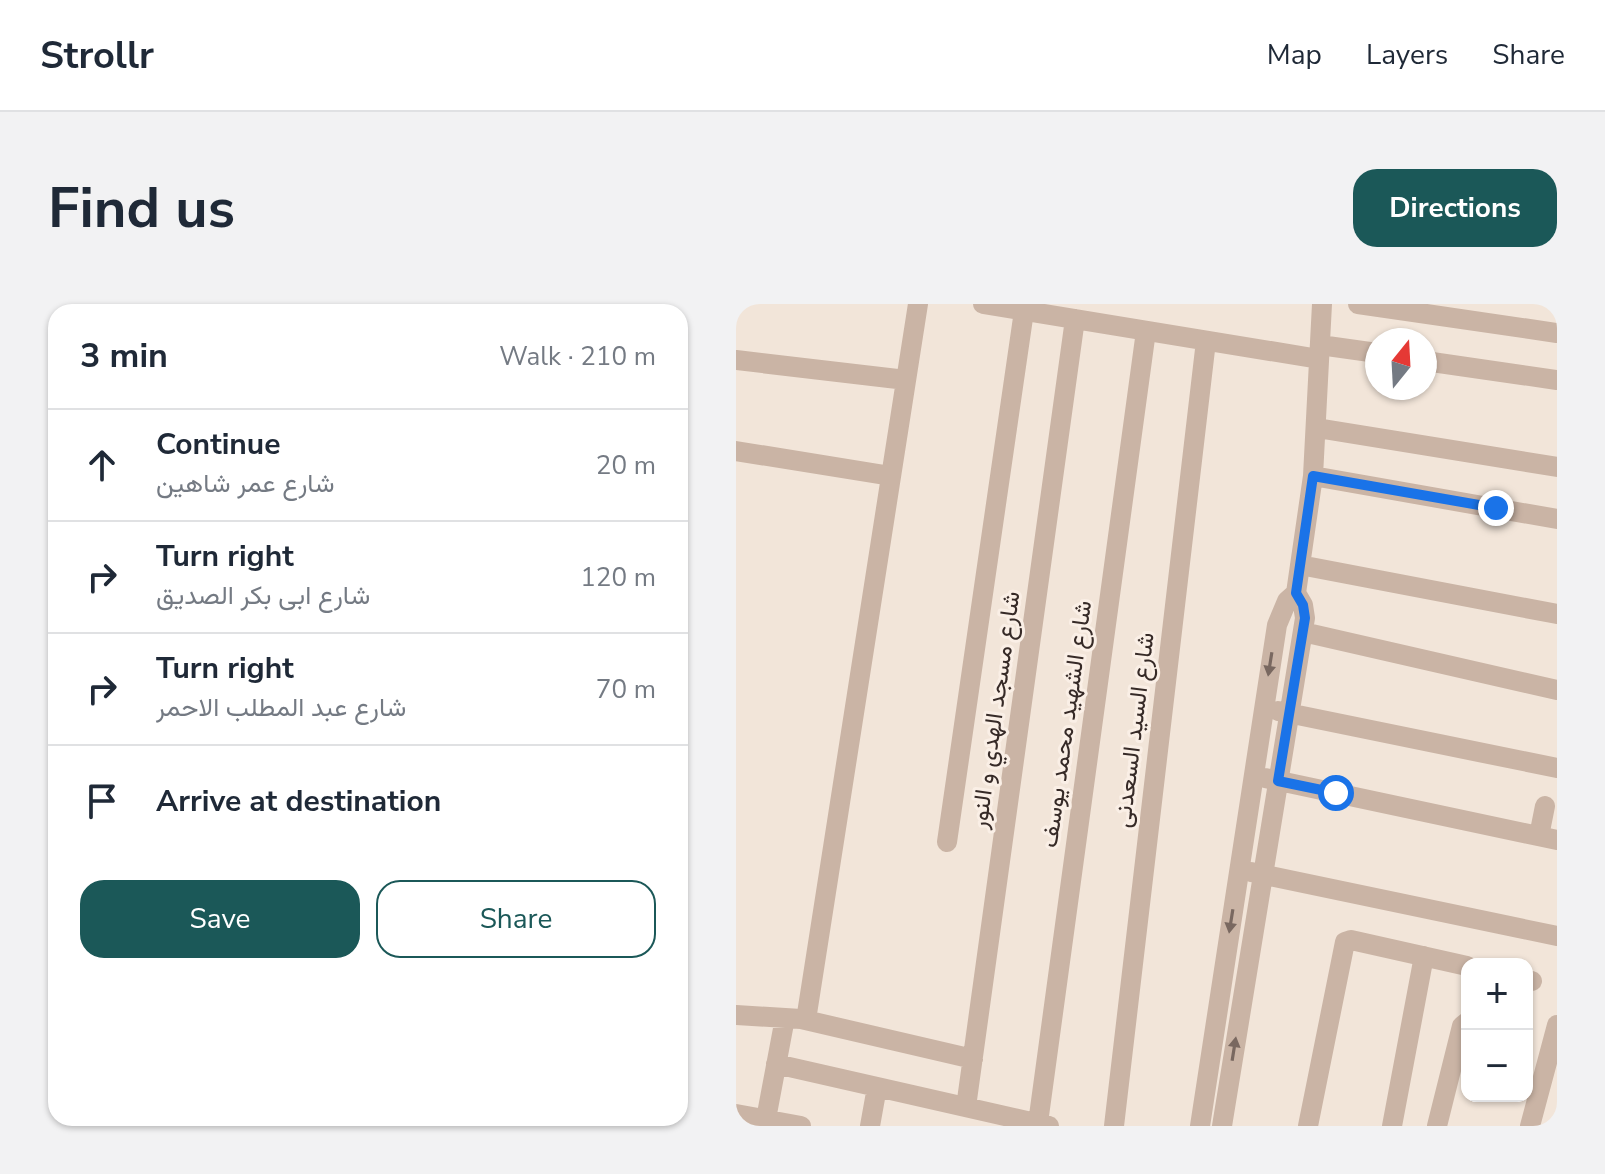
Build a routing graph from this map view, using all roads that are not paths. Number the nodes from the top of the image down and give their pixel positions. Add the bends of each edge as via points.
1 (918, 304) edge
2 (983, 304) edge
3 (1322, 304) edge
4 (1358, 304) edge
5 (1024, 311) junction
6 (1075, 319) junction
7 (1146, 331) junction
8 (1557, 333) edge
9 (1206, 341) junction
10 (1320, 352) junction
11 (1365, 353) edge
12 (736, 360) edge
13 (1437, 363) edge
14 (906, 380) junction
15 (1557, 380) edge
16 (1317, 428) junction
17 (736, 451) edge
18 (1557, 467) edge
19 (891, 476) junction
20 (1313, 476) junction
21 (1557, 519) edge
22 (1300, 565) junction
23 (1296, 593) junction
24 (1557, 614) edge
25 (1303, 632) junction
26 (1557, 690) edge
27 (1263, 708) junction
28 (1289, 713) junction
29 (1557, 768) edge
30 (1253, 776) junction
31 (1278, 781) junction
32 (1545, 806) dead end
33 (1548, 838) edge
34 (947, 842) dead end
35 (1239, 870) junction
36 (1263, 875) junction
37 (1557, 936) edge
38 (1424, 956) junction
39 (1461, 965) edge
40 (736, 1015) edge
41 (785, 1018) junction
42 (806, 1020) junction
43 (1557, 1025) edge
44 (1461, 1030) edge
45 (973, 1059) junction
46 (776, 1064) junction
47 (877, 1087) junction
48 (736, 1114) edge
49 (967, 1114) edge
50 (766, 1119) junction
51 (1044, 1125) edge
52 (801, 1126) edge
53 (870, 1126) edge
54 (1114, 1126) edge
55 (1200, 1126) edge
56 (1222, 1126) edge
57 (1308, 1126) edge
58 (1392, 1126) edge
59 (1437, 1126) edge
60 (1530, 1126) edge

1 - 14 street
2 - 5 street
3 - 10 street
4 - 8 street
5 - 6 street
5 - 34 street
6 - 7 street
6 - 45 street, شارع مسجد الهدي و النور
7 - 9 street
7 - 51 street, شارع الشهيد محمد يوسف
9 - 10 street
9 - 54 street, شارع السيد السعدنى
10 - 11 street
10 - 16 street
12 - 14 street
13 - 15 street
14 - 19 street
16 - 18 street
16 - 20 street
17 - 19 street
19 - 42 street
20 - 21 street
20 - 22 street
22 - 23 street
22 - 24 street
23 - 25 street via 1303,605
23 -> 27 street via 1280,612
25 - 26 street
25 - 28 street
27 - 28 street
27 - 30 street
28 - 29 street
28 - 31 street
30 - 31 street
30 - 35 street
31 - 33 street
31 - 36 street
32 - 33 street
35 - 36 street
35 -> 55 street
36 - 37 street
56 -> 36 street
38 - 39 street
38 - 57 street via 1345,942
38 - 58 street
40 - 41 street
41 - 42 street
41 - 46 street
42 - 45 street
43 - 60 street
44 - 59 street
45 - 49 street, شارع مسجد الهدي و النور
46 - 47 street
46 - 50 street
47 - 49 street
47 - 53 street
48 - 50 street
49 - 51 street
50 - 52 street

